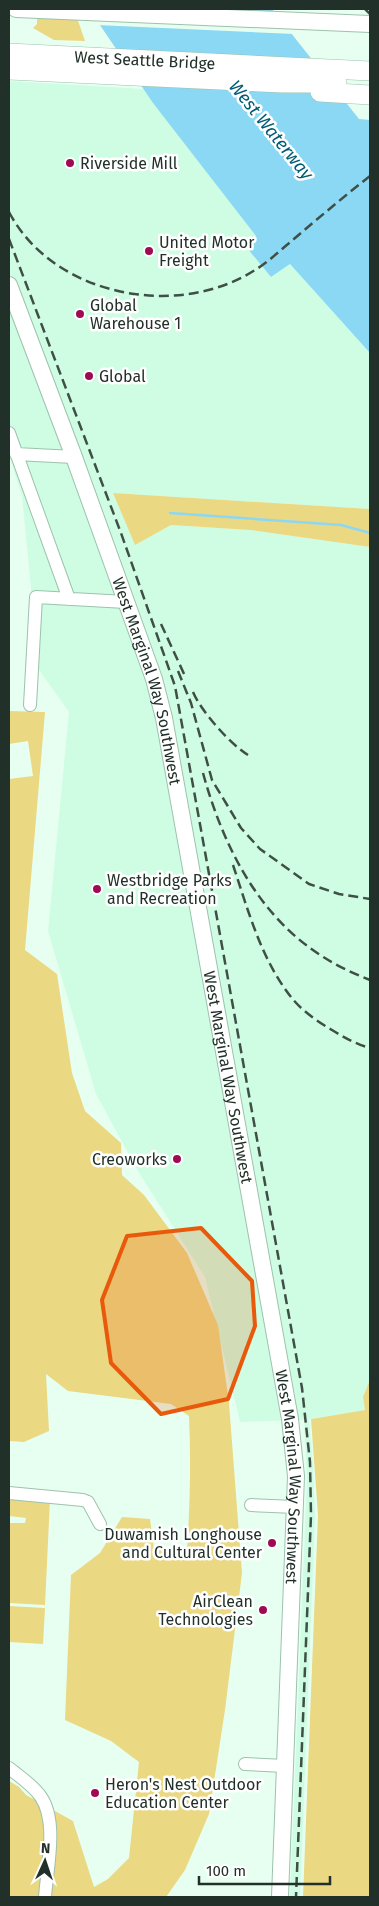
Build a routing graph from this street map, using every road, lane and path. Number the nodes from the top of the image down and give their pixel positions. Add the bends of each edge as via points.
1 (16, 9) edge
2 (370, 24) edge
3 (9, 53) edge
4 (9, 70) edge
5 (370, 72) edge
6 (282, 83) junction
7 (370, 84) edge
8 (370, 95) edge
9 (9, 285) edge
10 (9, 432) edge
11 (16, 454) junction
12 (74, 457) junction
13 (69, 598) junction
14 (126, 602) junction
15 (30, 705) dead end
16 (9, 1493) edge
17 (251, 1505) dead end
18 (295, 1507) junction
19 (100, 1524) dead end
20 (245, 1764) dead end
21 (285, 1766) junction
22 (9, 1768) edge
23 (45, 1897) edge
24 (280, 1897) edge

1 - 2 main road
3 - 5 highway, West Seattle Bridge
4 - 6 highway, West Seattle Bridge
6 - 7 highway, West Seattle Bridge
6 - 8 highway via 312,91
9 - 12 main road, West Marginal Way Southwest
10 - 11 street
11 - 12 street
11 - 13 street
12 - 14 main road, West Marginal Way Southwest
13 - 14 street
13 - 15 street via 36,596
14 - 18 main road, West Marginal Way Southwest via 154,679 168,737 290,1416 295,1458
16 - 19 street via 83,1500 88,1502
17 - 18 street
18 - 21 main road, West Marginal Way Southwest
20 - 21 street
21 - 24 main road, West Marginal Way Southwest
22 - 23 street via 41,1796 50,1814

